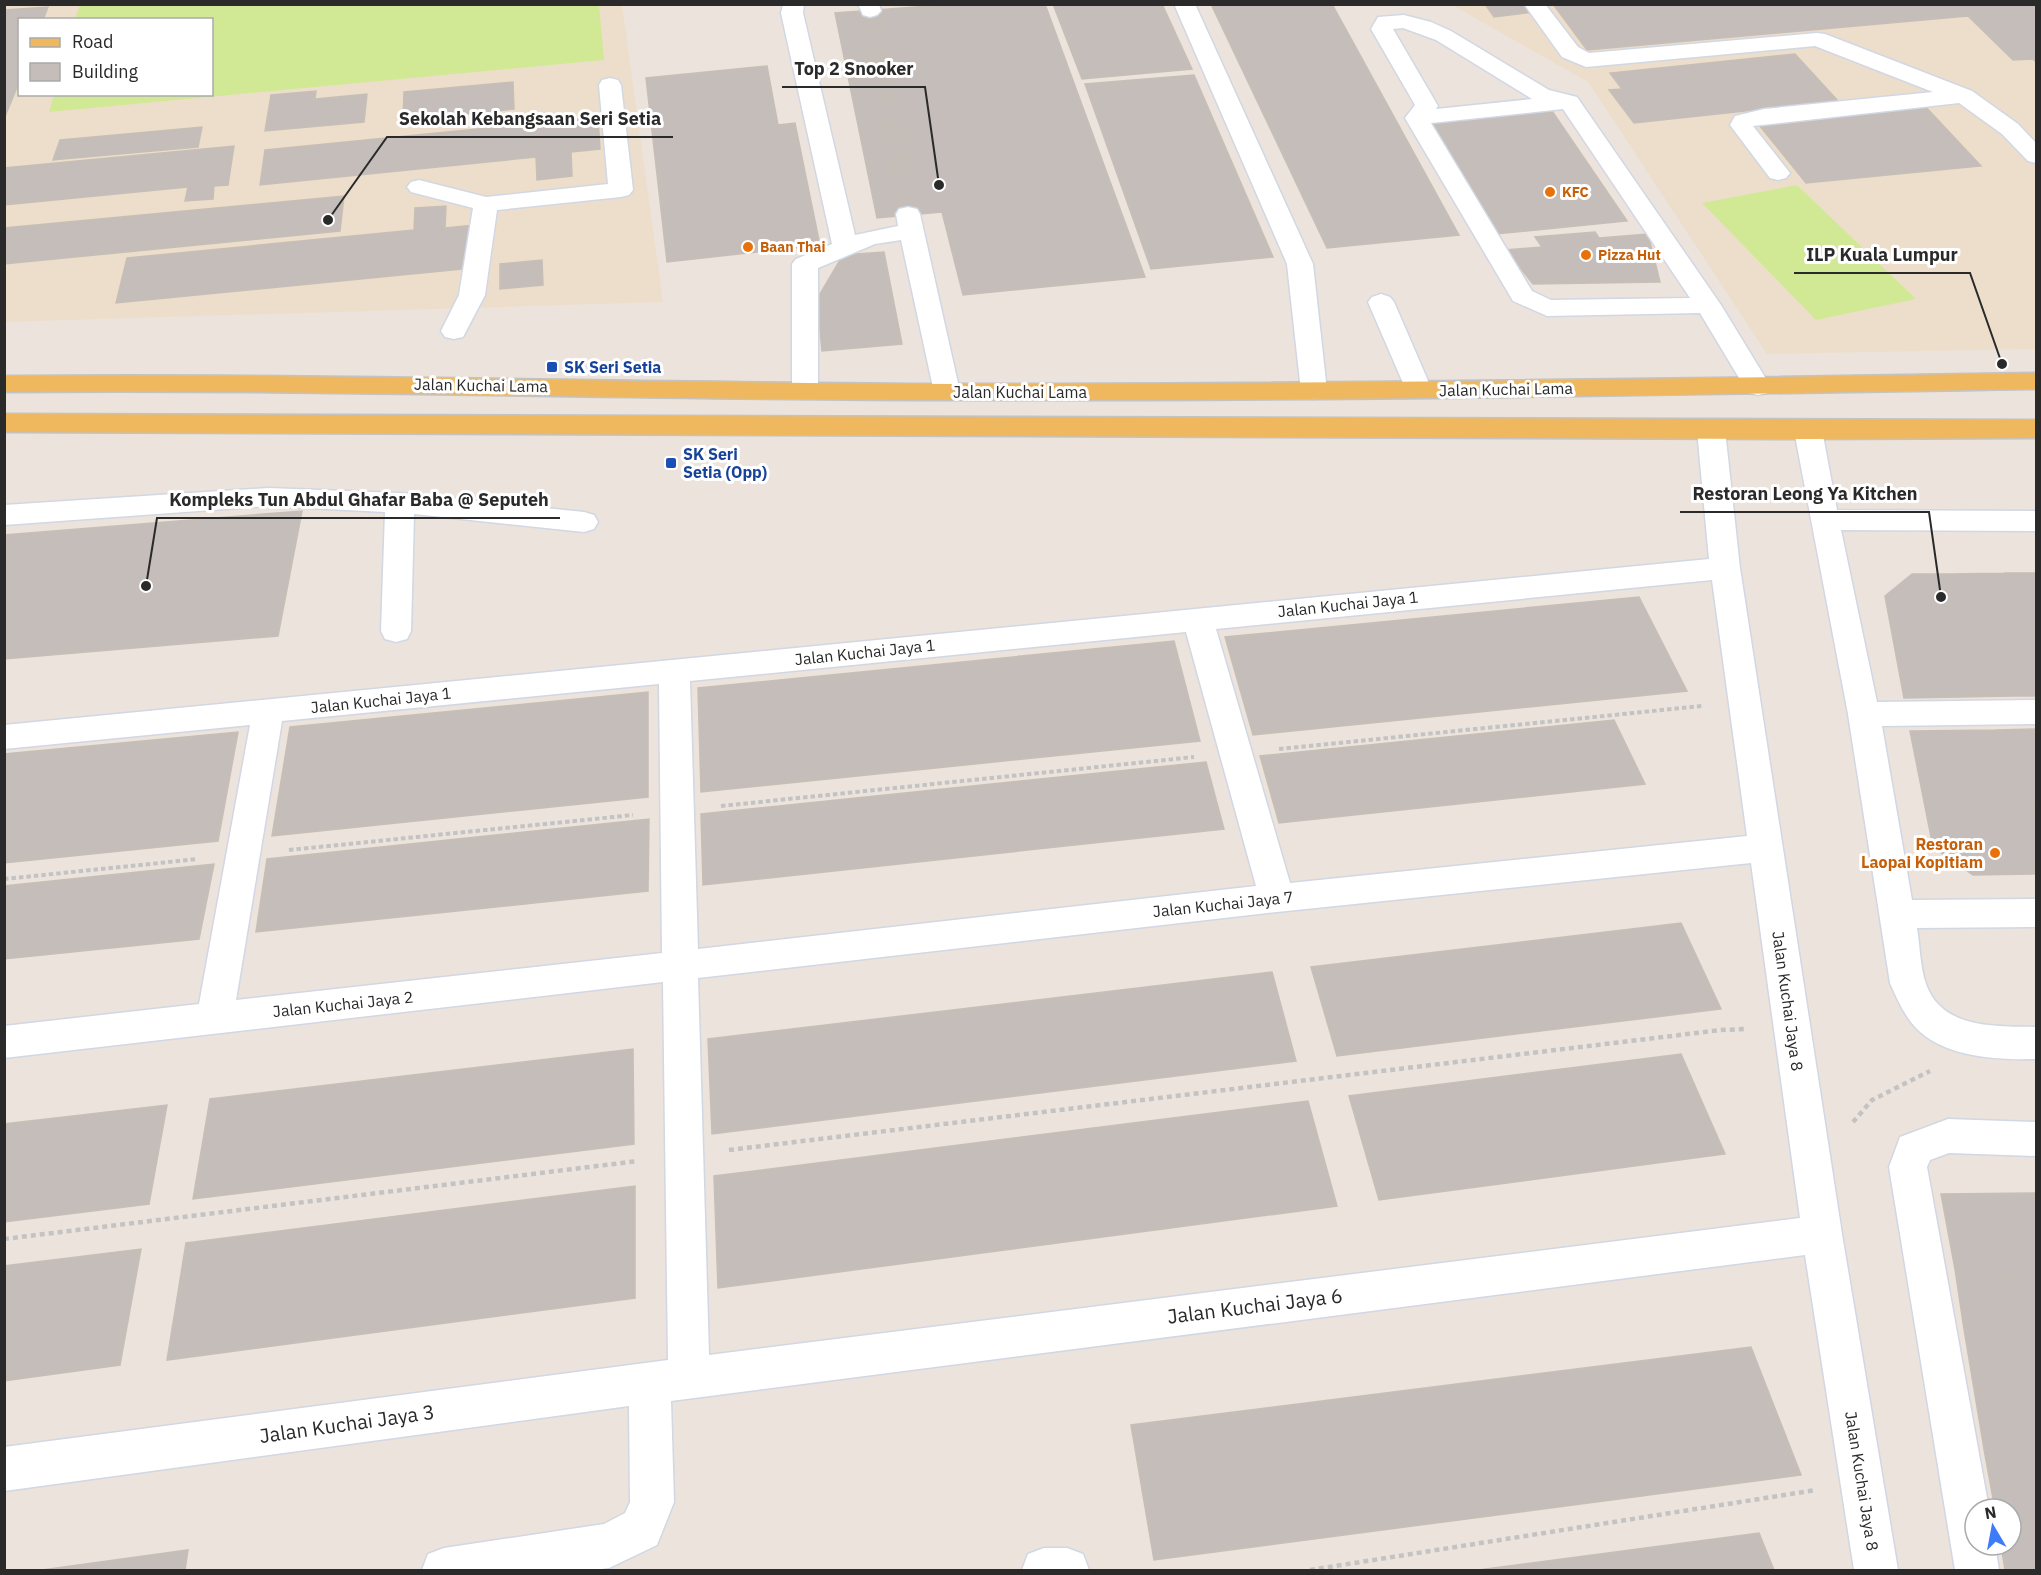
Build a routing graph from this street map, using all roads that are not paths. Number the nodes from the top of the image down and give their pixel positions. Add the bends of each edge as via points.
1 (794, 4) edge
2 (1184, 4) edge
3 (1534, 4) edge
4 (610, 85) dead end
5 (1964, 96) junction
6 (1569, 102) junction
7 (1416, 118) junction
8 (2037, 126) edge
9 (2010, 129) junction
10 (2037, 156) edge
11 (1778, 173) dead end
12 (419, 187) dead end
13 (486, 204) junction
14 (845, 247) junction
15 (1381, 303) dead end
16 (1708, 305) junction
17 (454, 331) dead end
18 (2037, 381) edge
19 (4, 384) edge
20 (1758, 387) junction
21 (1419, 390) junction
22 (805, 391) junction
23 (1314, 391) junction
24 (947, 392) junction
25 (4, 423) edge
26 (2037, 429) edge
27 (1711, 430) junction
28 (1808, 430) junction
29 (400, 503) junction
30 (4, 515) edge
31 (1824, 520) junction
32 (2037, 521) edge
33 (584, 522) dead end
34 (1725, 567) junction
35 (1198, 619) junction
36 (396, 631) dead end
37 (674, 671) junction
38 (268, 711) junction
39 (2037, 712) edge
40 (1864, 714) junction
41 (4, 737) edge
42 (1766, 848) junction
43 (1277, 898) junction
44 (2037, 913) edge
45 (1896, 914) junction
46 (680, 965) junction
47 (215, 1018) junction
48 (4, 1042) edge
49 (2037, 1043) edge
50 (2037, 1139) edge
51 (1822, 1234) junction
52 (669, 1381) junction
53 (4, 1469) edge
54 (444, 1570) edge
55 (1044, 1570) edge
56 (1067, 1570) edge
57 (1876, 1570) edge
58 (1977, 1570) edge

1 - 14 street via 792,13
2 - 23 street via 1300,264
3 - 5 street via 1570,52 1586,60 1817,39
4 - 13 street via 621,190
5 - 9 street
5 - 11 street via 1743,121 1745,132
6 - 7 street
6 - 7 street via 1541,95 1425,26 1398,19 1386,22 1382,29 1427,106
6 - 16 street
7 - 16 street via 1522,296 1546,308
8 - 9 street
9 - 10 street
12 - 13 street
13 - 17 street via 472,295
14 - 22 street via 805,264
14 - 24 street via 910,223
15 - 21 street
16 - 20 street
18 - 20 main road, Jalan Kuchai Lama
19 - 22 main road, Jalan Kuchai Lama via 365,384
20 - 21 main road, Jalan Kuchai Lama
21 - 23 main road, Jalan Kuchai Lama
22 - 24 main road, Jalan Kuchai Lama
23 - 24 main road, Jalan Kuchai Lama
25 - 27 main road
26 - 28 main road
27 - 28 main road
27 - 34 street, Jalan Kuchai Jaya 8
28 - 31 street
29 - 30 street via 268,498
29 - 33 street
29 - 36 street
31 - 32 street
31 - 40 street
34 - 35 street, Jalan Kuchai Jaya 1
34 - 42 street, Jalan Kuchai Jaya 8
35 - 37 street, Jalan Kuchai Jaya 1
35 - 43 street
37 - 38 street, Jalan Kuchai Jaya 1
37 - 46 street
38 - 41 street, Jalan Kuchai Jaya 1
38 - 47 street
39 - 40 street
40 - 45 street
42 - 43 street, Jalan Kuchai Jaya 7
42 - 51 street, Jalan Kuchai Jaya 8
43 - 46 street, Jalan Kuchai Jaya 7
44 - 45 street
45 - 49 street via 1908,983 1915,1002 1931,1020 1952,1034 1989,1043
46 - 47 street, Jalan Kuchai Jaya 2
46 - 52 street via 684,1156
47 - 48 street, Jalan Kuchai Jaya 2
50 - 58 street via 1948,1136 1914,1149 1908,1167
51 - 52 street, Jalan Kuchai Jaya 6
51 - 57 street, Jalan Kuchai Jaya 8
52 - 53 street, Jalan Kuchai Jaya 3
52 - 54 street via 652,1502 641,1529 609,1546
55 - 56 street

